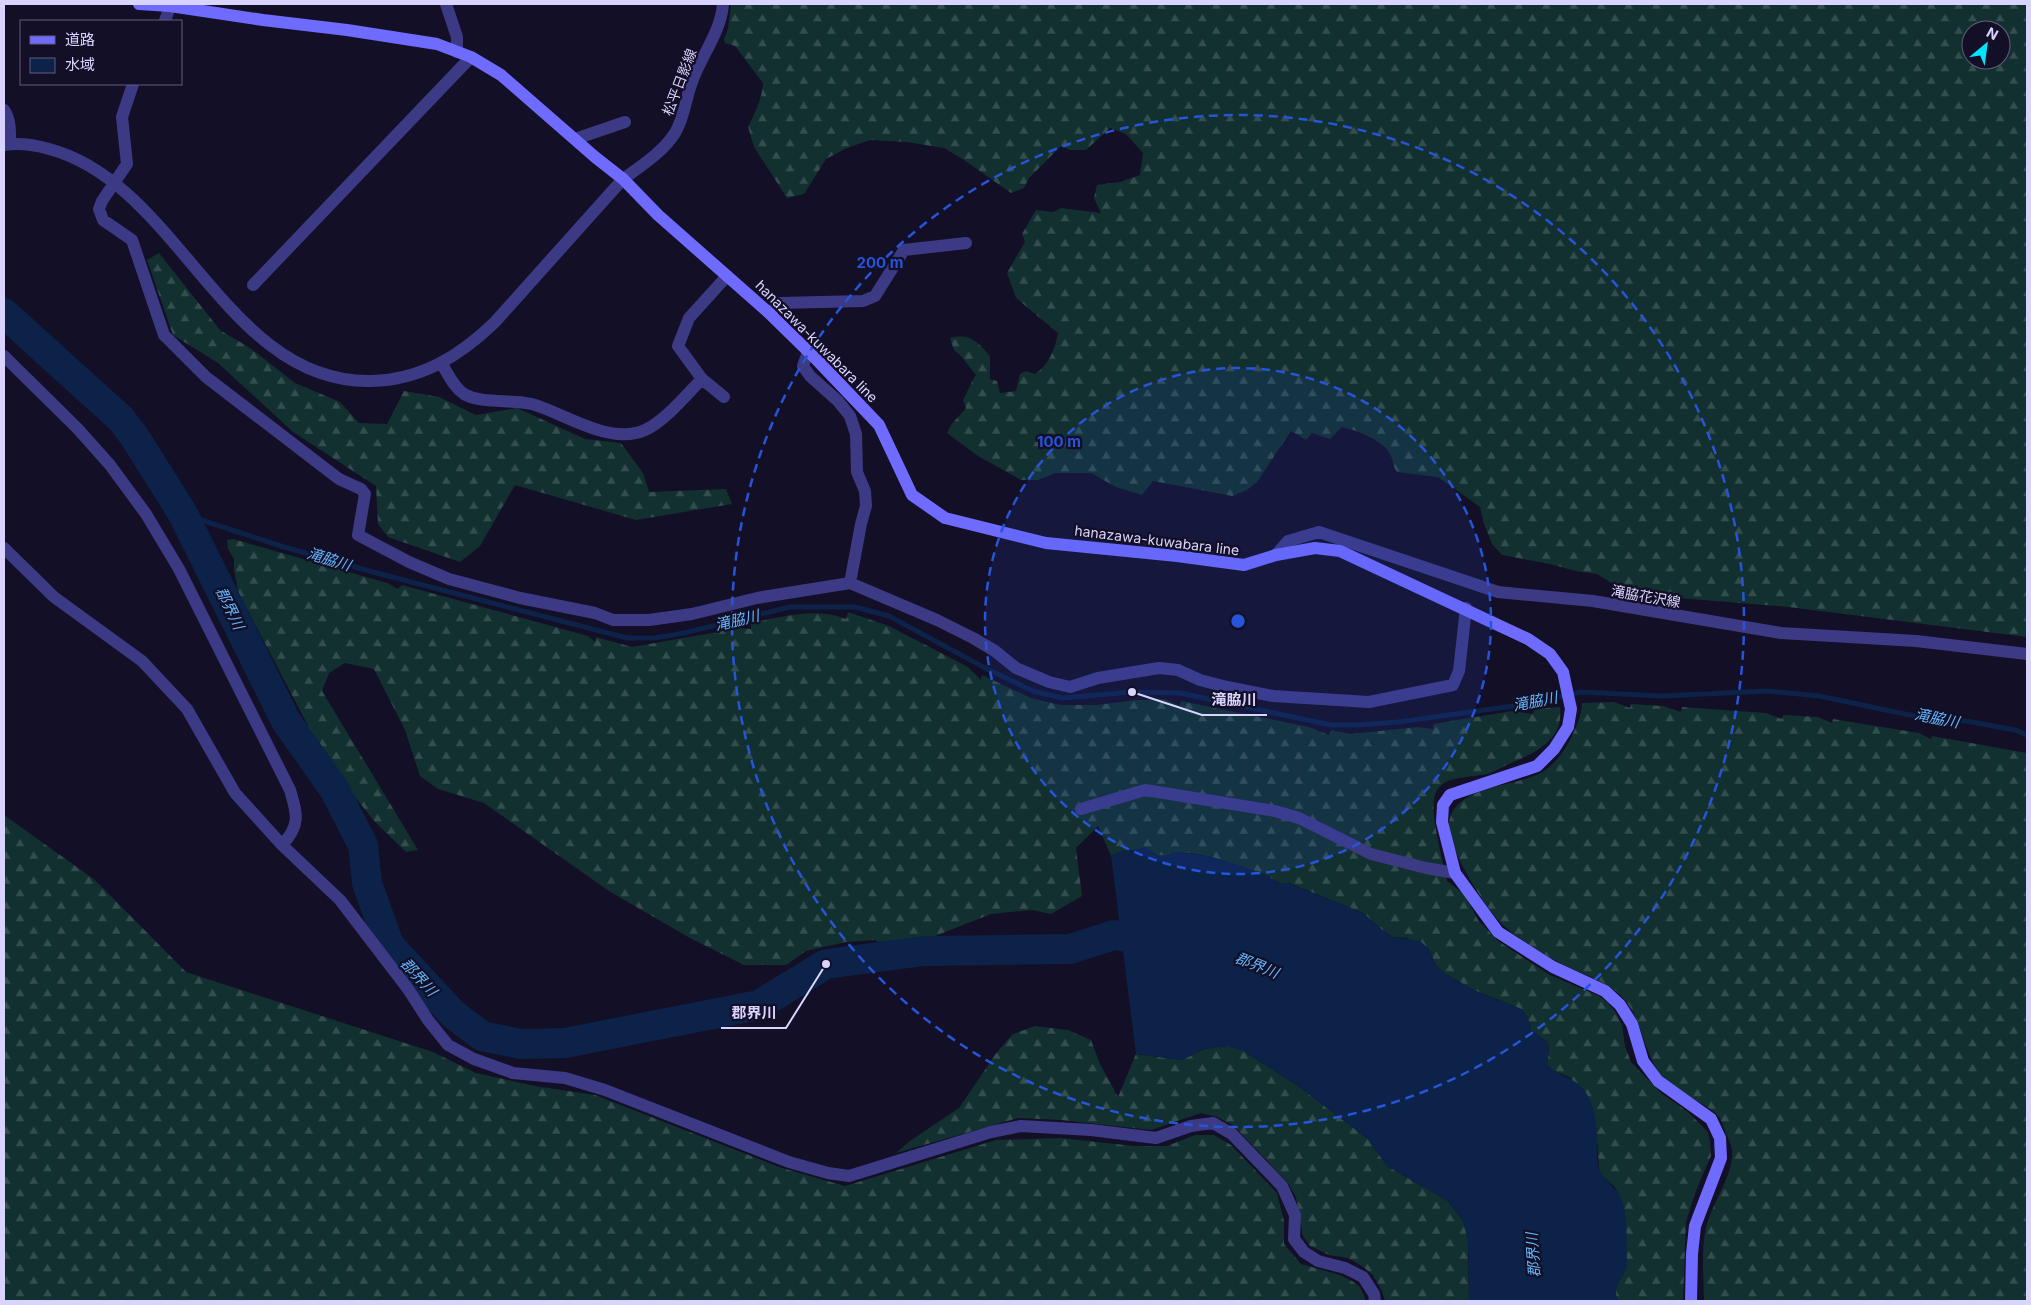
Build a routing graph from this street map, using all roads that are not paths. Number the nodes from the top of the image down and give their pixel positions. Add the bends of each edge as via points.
1 (139, 4) edge
2 (446, 4) edge
3 (723, 4) edge
4 (170, 6) junction
5 (165, 20) edge
6 (457, 52) junction
7 (471, 57) junction
8 (133, 85) edge
9 (4, 110) edge
10 (626, 122) dead end
11 (575, 139) junction
12 (7, 144) edge
13 (624, 179) junction
14 (115, 184) junction
15 (966, 243) dead end
16 (727, 276) junction
17 (253, 284) dead end
18 (769, 313) junction
19 (808, 352) junction
20 (4, 356) edge
21 (441, 363) junction
22 (702, 379) junction
23 (724, 397) dead end
24 (4, 548) edge
25 (1276, 555) junction
26 (850, 584) junction
27 (1466, 608) junction
28 (2027, 654) edge
29 (1081, 809) dead end
30 (282, 846) junction
31 (1455, 873) junction
32 (1375, 1301) edge
33 (1691, 1301) edge

1 - 4 main road, hanazawa-kuwabara line
2 - 6 street via 457,37
3 - 13 street, 松平日影線 via 721,19 694,76 685,112 674,134
4 - 5 street
4 - 6 main road, hanazawa-kuwabara line via 405,38 437,44
6 - 7 main road, hanazawa-kuwabara line
7 - 11 main road, hanazawa-kuwabara line via 501,75
7 - 17 street
8 - 14 street via 122,117 127,164
9 - 12 street via 10,125
10 - 11 street
11 - 13 main road, hanazawa-kuwabara line
12 - 14 street, 松平日影線 via 38,146 76,158
13 - 16 main road, hanazawa-kuwabara line via 658,215
13 - 21 street, 松平日影線 via 495,322 476,340
14 - 21 street, 松平日影線 via 146,213 240,317 284,356 309,370 358,381 385,381 411,376
14 - 26 street via 102,201 103,220 132,240 164,335 206,377 339,478 361,489 365,494 358,535 374,544 449,579 613,620 649,620 692,614 757,598
15 - 18 street via 904,250 875,296 863,301 780,303
16 - 18 main road, hanazawa-kuwabara line
16 - 22 street via 689,318 678,346
18 - 19 main road, hanazawa-kuwabara line
19 - 25 main road, hanazawa-kuwabara line via 879,425 912,495 945,518 1046,543 1244,565
19 - 26 street via 803,366 850,416 856,434 856,472 865,491 866,506
20 - 30 street via 110,465 146,514 179,569 290,790 297,814 291,836
21 - 22 street via 456,387 471,397 532,404 579,424 630,434 644,431 659,421
22 - 23 street
24 - 30 street via 54,597 142,660 187,709 235,793
25 - 27 main road, hanazawa-kuwabara line via 1315,548 1340,551
25 - 28 street, 滝脇花沢線 via 1288,541 1319,532 1498,592 1593,601 1781,634 1916,641
26 - 27 street via 951,627 995,651 1016,668 1070,687 1098,678 1159,668 1178,670 1209,682 1273,696 1369,702 1453,685 1459,671
27 - 31 main road, hanazawa-kuwabara line via 1528,639 1550,654 1563,672 1571,709 1568,727 1554,749 1537,766 1450,794 1444,805 1442,822
29 - 31 street via 1145,790 1275,811 1299,818 1371,854
30 - 32 street via 340,900 448,1045 474,1059 513,1073 565,1078 605,1090 789,1162 849,1176 991,1132 1021,1126 1156,1138 1191,1126 1213,1123 1232,1134 1282,1186 1295,1214 1294,1239 1304,1252 1318,1261 1363,1277
31 - 33 main road, hanazawa-kuwabara line via 1498,932 1553,967 1605,991 1620,1005 1632,1024 1643,1061 1658,1080 1711,1119 1720,1138 1721,1158 1695,1226

